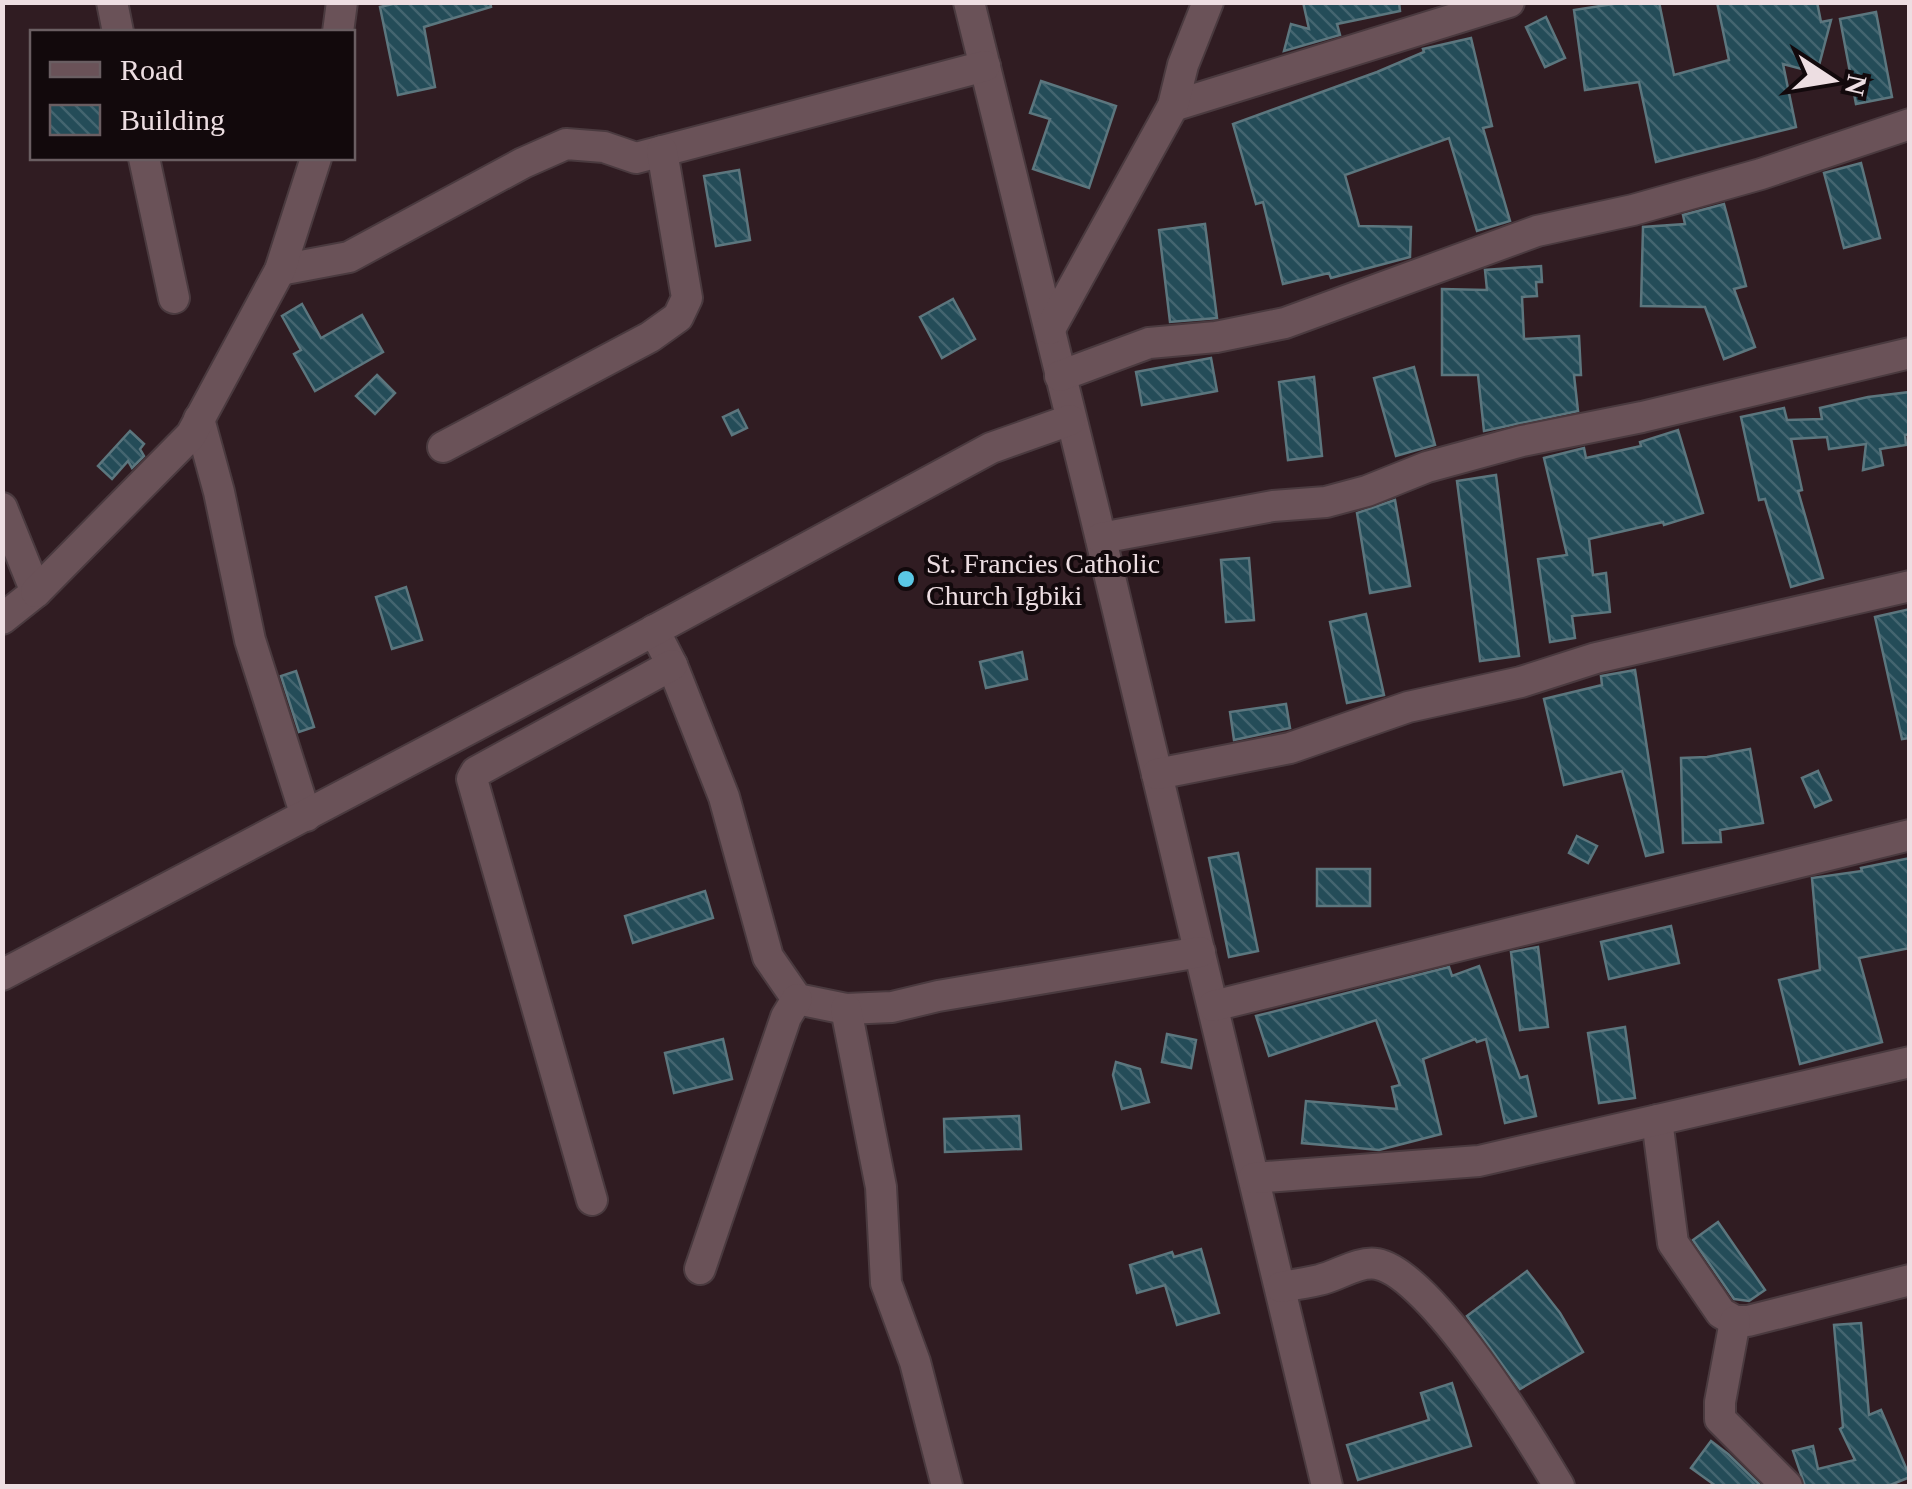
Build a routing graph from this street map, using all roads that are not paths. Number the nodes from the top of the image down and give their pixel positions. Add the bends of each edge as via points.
1 (112, 2) edge
2 (342, 2) edge
3 (969, 2) edge
4 (1208, 2) edge
5 (1508, 2) edge
6 (118, 30) edge
7 (338, 30) edge
8 (985, 66) junction
9 (1173, 106) junction
10 (1910, 124) edge
11 (662, 151) junction
12 (144, 160) edge
13 (315, 160) edge
14 (280, 270) junction
15 (174, 298) dead end
16 (1050, 329) junction
17 (1910, 353) edge
18 (1060, 376) junction
19 (199, 420) junction
20 (1070, 420) junction
21 (443, 447) dead end
22 (2, 508) edge
23 (1101, 538) junction
24 (1910, 586) edge
25 (36, 592) junction
26 (2, 620) edge
27 (654, 630) junction
28 (672, 666) junction
29 (1157, 774) junction
30 (306, 816) junction
31 (1910, 835) edge
32 (1200, 952) junction
33 (2, 975) edge
34 (797, 999) junction
35 (1213, 1006) junction
36 (846, 1009) junction
37 (1910, 1062) edge
38 (1657, 1120) junction
39 (1254, 1178) junction
40 (592, 1200) dead end
41 (700, 1268) dead end
42 (1910, 1280) edge
43 (1281, 1287) junction
44 (1734, 1321) junction
45 (947, 1486) edge
46 (1327, 1486) edge
47 (1559, 1486) edge
48 (1787, 1486) edge

1 - 6 street
2 - 7 street
3 - 8 street
4 - 9 street
5 - 9 street
8 - 11 street
8 - 16 street
9 - 16 street
10 - 18 street via 1761,174 1538,231 1285,324 1149,343
11 - 14 street via 636,158 566,144 349,256
11 - 21 street via 687,298 678,317
12 - 15 street
13 - 14 street
14 - 19 street
16 - 18 street
17 - 23 street via 1522,442 1326,502
18 - 20 street
19 - 25 street via 192,435
19 - 30 street via 250,640
20 - 23 street
20 - 27 street via 991,448
22 - 25 street
23 - 29 street
24 - 29 street via 1408,707 1290,748
25 - 26 street
27 - 28 street
27 - 30 street
28 - 34 street via 724,797 768,957
28 - 40 street via 472,779
29 - 32 street
30 - 33 street
31 - 35 street
32 - 35 street
32 - 36 street via 892,1007
34 - 36 street
34 - 41 street
35 - 39 street
36 - 45 street via 882,1187 886,1283 915,1362
37 - 38 street
38 - 39 street via 1479,1161
38 - 44 street via 1673,1244
39 - 43 street
42 - 44 street
43 - 46 street
43 - 47 street via 1364,1263 1404,1276 1440,1312
44 - 48 street via 1720,1419

